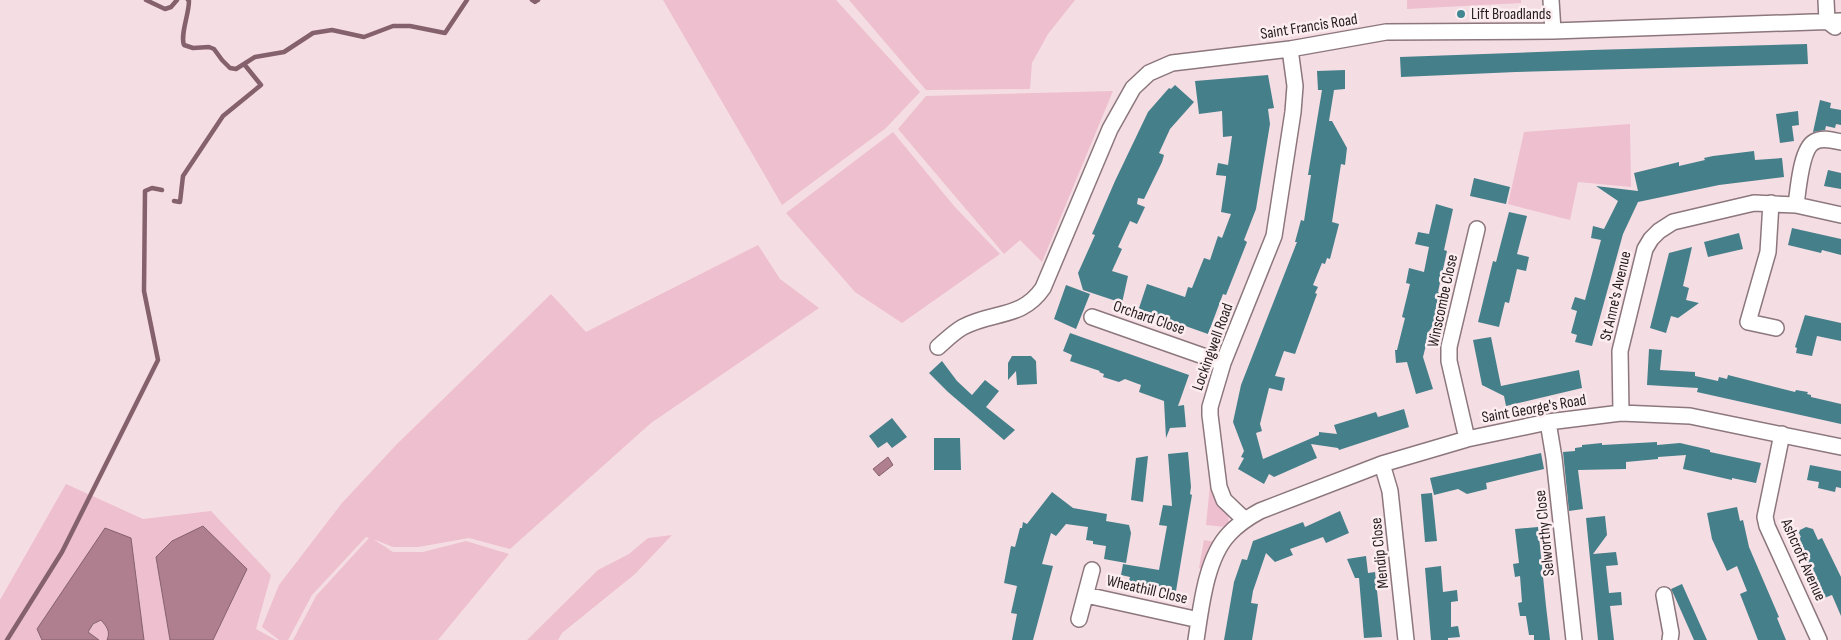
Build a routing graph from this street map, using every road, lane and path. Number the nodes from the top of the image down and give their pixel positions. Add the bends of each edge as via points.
1 (1551, 0) edge
2 (1826, 0) edge
3 (1834, 21) edge
4 (1841, 30) edge
5 (1553, 31) junction
6 (1290, 49) junction
7 (1841, 142) edge
8 (1771, 203) junction
9 (1796, 205) junction
10 (1841, 215) edge
11 (1477, 228) dead end
12 (1092, 317) dead end
13 (1776, 328) dead end
14 (938, 347) dead end
15 (1223, 363) junction
16 (1621, 413) junction
17 (1548, 422) junction
18 (1782, 434) junction
19 (1467, 439) junction
20 (1841, 448) edge
21 (1382, 464) junction
22 (1245, 520) junction
23 (1092, 570) dead end
24 (1086, 595) junction
25 (1664, 596) dead end
26 (1079, 619) dead end
27 (1199, 620) junction
28 (1196, 640) edge
29 (1406, 640) edge
30 (1574, 640) edge
31 (1670, 640) edge
32 (1819, 640) edge

1 - 5 street
2 - 3 street
3 - 4 street
3 - 5 street, Saint Francis Road
5 - 6 street, Saint Francis Road via 1386,32
6 - 14 street, Saint Francis Road via 1172,63 1149,73 1133,88 1110,129 1043,288 1035,299 1023,308 962,328
6 - 15 street, Lockingwell Road via 1293,112 1274,236
7 - 9 street via 1822,139 1812,142 1802,167
8 - 9 street, St Anne's Avenue
8 - 13 street via 1768,252 1748,322
8 - 16 street, St Anne's Avenue via 1754,203 1673,222 1651,238 1645,249 1620,351
9 - 10 street, St Anne's Avenue
11 - 19 street, Winscombe Close via 1449,347 1449,361
12 - 15 street, Orchard Close
15 - 22 street, Lockingwell Road via 1210,407 1216,471 1224,500
16 - 17 street, Saint George's Road
16 - 18 street, Saint George's Road via 1690,416
17 - 19 street, Saint George's Road
17 - 30 street, Selworthy Close
18 - 20 street, Saint George's Road
18 - 32 street, Ashcroft Avenue via 1766,517
19 - 21 street, Saint George's Road
21 - 22 street, Saint George's Road via 1260,511
21 - 29 street, Mendip Close via 1390,491
22 - 27 street via 1229,534 1212,559
23 - 24 street, Wheathill Close
24 - 26 street, Wheathill Close
24 - 27 street, Wheathill Close
25 - 31 street
27 - 28 street

